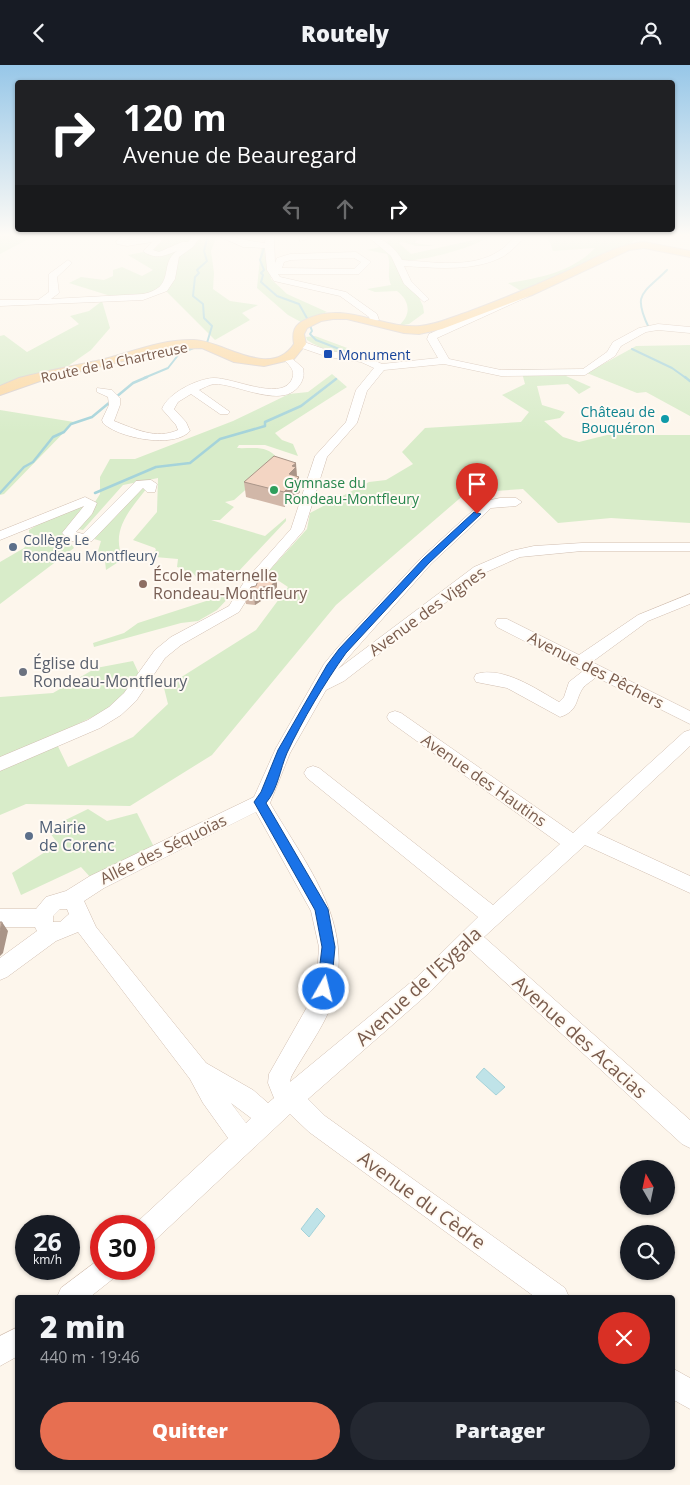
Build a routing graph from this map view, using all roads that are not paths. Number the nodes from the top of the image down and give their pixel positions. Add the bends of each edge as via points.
1 (70, 301) edge
2 (355, 301) edge
3 (502, 301) edge
4 (512, 301) edge
5 (0, 303) edge
6 (40, 303) joint
7 (374, 320) junction
8 (690, 330) edge
9 (300, 344) junction
10 (328, 354) junction
11 (288, 358) junction
12 (444, 361) junction
13 (381, 367) junction
14 (101, 390) dead end
15 (192, 390) junction
16 (0, 391) edge
17 (224, 412) dead end
18 (151, 489) dead end
19 (516, 501) dead end
20 (0, 536) edge
21 (690, 547) edge
22 (690, 599) edge
23 (502, 623) dead end
24 (580, 662) junction
25 (595, 670) junction
26 (482, 678) dead end
27 (320, 686) junction
28 (395, 717) dead end
29 (690, 718) edge
30 (690, 736) edge
31 (0, 764) edge
32 (313, 773) dead end
33 (260, 802) junction
34 (579, 839) junction
35 (690, 885) edge
36 (79, 915) junction
37 (493, 917) junction
38 (0, 918) edge
39 (53, 926) junction
40 (470, 937) junction
41 (0, 970) edge
42 (198, 1071) junction
43 (291, 1099) junction
44 (268, 1118) junction
45 (690, 1136) edge
46 (244, 1140) junction
47 (155, 1223) edge
48 (91, 1280) edge
49 (72, 1295) edge
50 (553, 1295) edge
51 (15, 1342) edge
52 (0, 1353) edge
53 (675, 1385) edge
54 (690, 1395) edge

1 - 6 street
2 - 7 street via 374,316
3 - 7 main road via 426,329 402,329
4 - 12 street via 433,336
5 - 6 street
7 - 9 main road via 341,315 311,321 299,331
8 - 12 street via 658,327 643,330 617,344 611,354 585,372 501,373
9 - 10 street
9 - 11 main road
10 - 11 street
10 - 13 street via 362,359
11 - 15 street via 298,368 299,375 292,385 282,390 267,393 218,380
11 - 16 main road, Route de la Chartreuse via 251,361 206,346 178,345 27,381
12 - 13 street
13 - 31 street via 359,395 351,423 321,456 297,530 249,585 234,609 165,650 130,697 115,711 94,724
14 - 15 street via 112,394 115,399 109,423 160,439 184,431 168,409 171,400
15 - 17 street
18 - 20 street via 150,484 140,484 86,538 75,538 69,533 89,510 89,501
19 - 27 street via 487,505 444,543 343,651
21 - 27 street, Avenue des Vignes via 560,548 534,550 499,561 479,570 338,677
22 - 24 street via 643,618
23 - 24 street, Avenue des Pêchers
24 - 25 street, Avenue des Pêchers
25 - 26 street via 575,687 571,700 560,711 511,683
25 - 29 street, Avenue des Pêchers
27 - 33 street via 282,753
28 - 34 street, Avenue des Hautins
30 - 34 street, Avenue de l'Eygala
32 - 37 street
33 - 36 street, Allée des Séquoïas via 97,882
33 - 43 street, Avenue du Cèdre via 321,909 329,947 321,1003 280,1075 282,1090
34 - 35 street, Avenue des Hautins
34 - 37 street, Avenue de l'Eygala
36 - 39 street
36 - 39 street, Allée des Séquoïas via 52,903 46,908
36 - 42 street
37 - 40 street, Avenue de l'Eygala
38 - 39 street
39 - 41 street, Allée des Séquoïas
40 - 43 street, Avenue de l'Eygala via 423,985
40 - 45 street, Avenue des Acacias
42 - 44 street via 245,1098
42 - 46 street
43 - 44 street, Avenue de l'Eygala
43 - 50 street, Avenue du Cèdre via 317,1124
44 - 46 street, Avenue de l'Eygala
46 - 47 street, Avenue de l'Eygala
48 - 49 street
51 - 52 street
53 - 54 street

